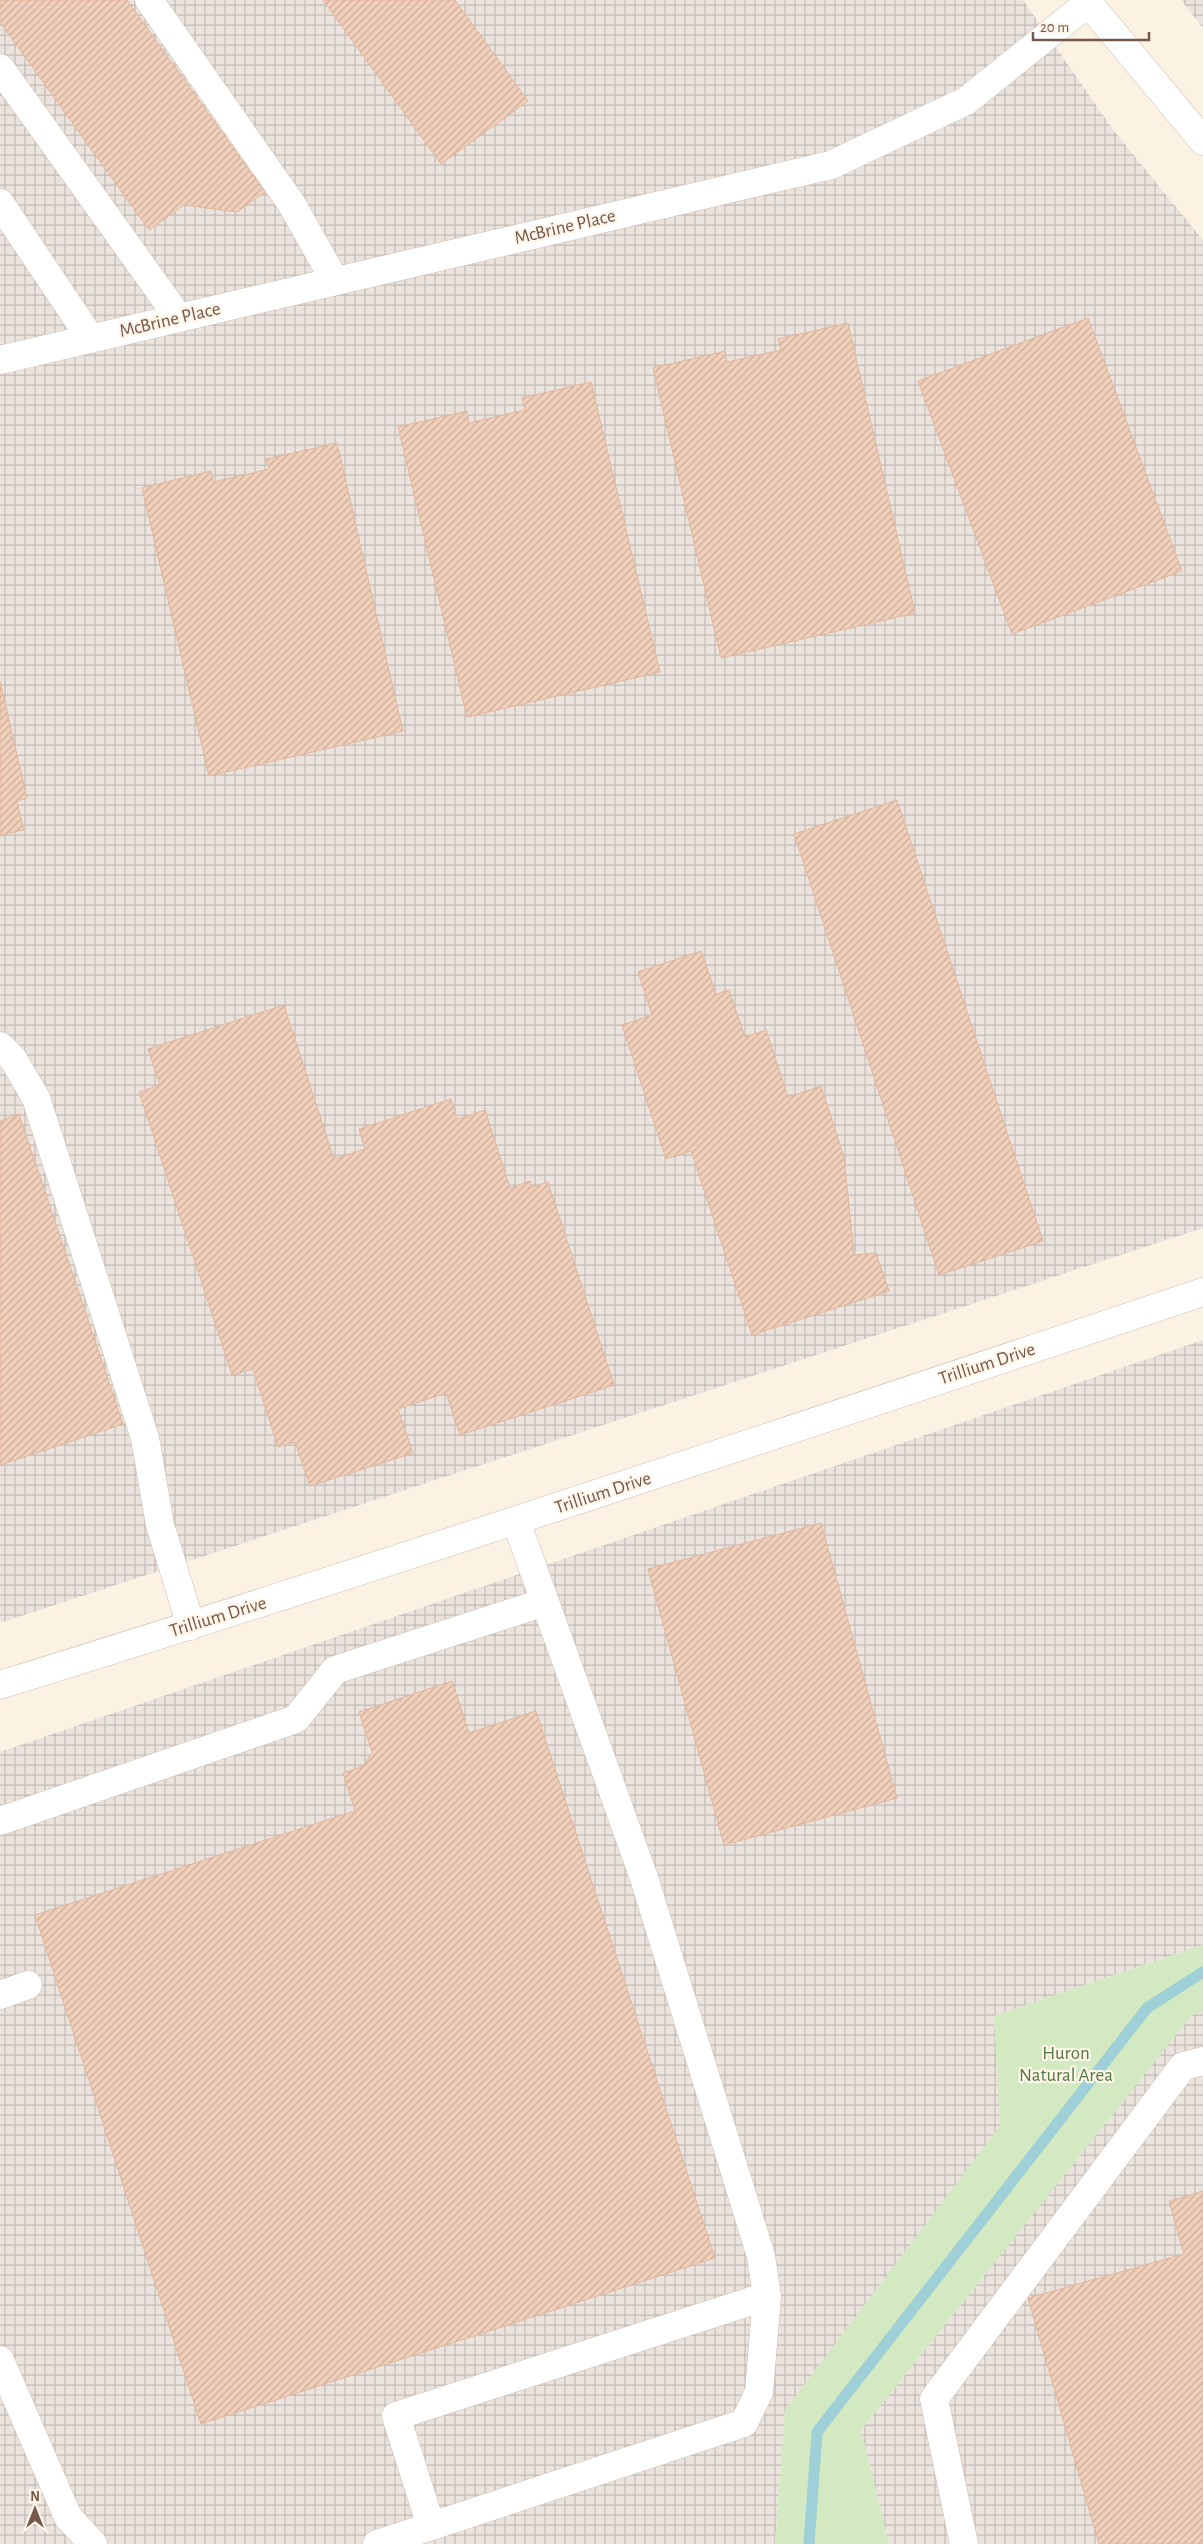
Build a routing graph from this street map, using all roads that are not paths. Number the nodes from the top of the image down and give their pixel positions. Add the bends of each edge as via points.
1 (149, 0) edge
2 (1087, 1) edge
3 (0, 68) edge
4 (1203, 141) edge
5 (0, 203) edge
6 (335, 281) junction
7 (179, 318) junction
8 (91, 339) junction
9 (0, 360) edge
10 (0, 1046) edge
11 (1203, 1292) edge
12 (516, 1521) junction
13 (545, 1602) junction
14 (191, 1626) junction
15 (0, 1685) edge
16 (0, 1821) edge
17 (28, 1985) dead end
18 (0, 1995) edge
19 (1203, 2061) edge
20 (767, 2296) junction
21 (0, 2360) edge
22 (431, 2526) junction
23 (93, 2544) edge
24 (378, 2544) edge
25 (964, 2544) edge

1 - 6 street via 291,203
2 - 4 street
2 - 6 street, McBrine Place via 966,101 831,165
3 - 7 street
5 - 8 street
6 - 7 street, McBrine Place
7 - 8 street, McBrine Place
8 - 9 street, McBrine Place
10 - 14 street via 13,1059 39,1108 145,1438 160,1524
11 - 12 street, Trillium Drive
12 - 13 street
12 - 14 street, Trillium Drive
13 - 16 street via 335,1670 296,1719
13 - 20 street via 644,1878 761,2256
14 - 15 street, Trillium Drive
17 - 18 street
19 - 25 street via 1183,2066 934,2399
20 - 22 street via 759,2392 744,2423
20 - 22 street via 396,2416
21 - 23 street via 68,2517
22 - 24 street

